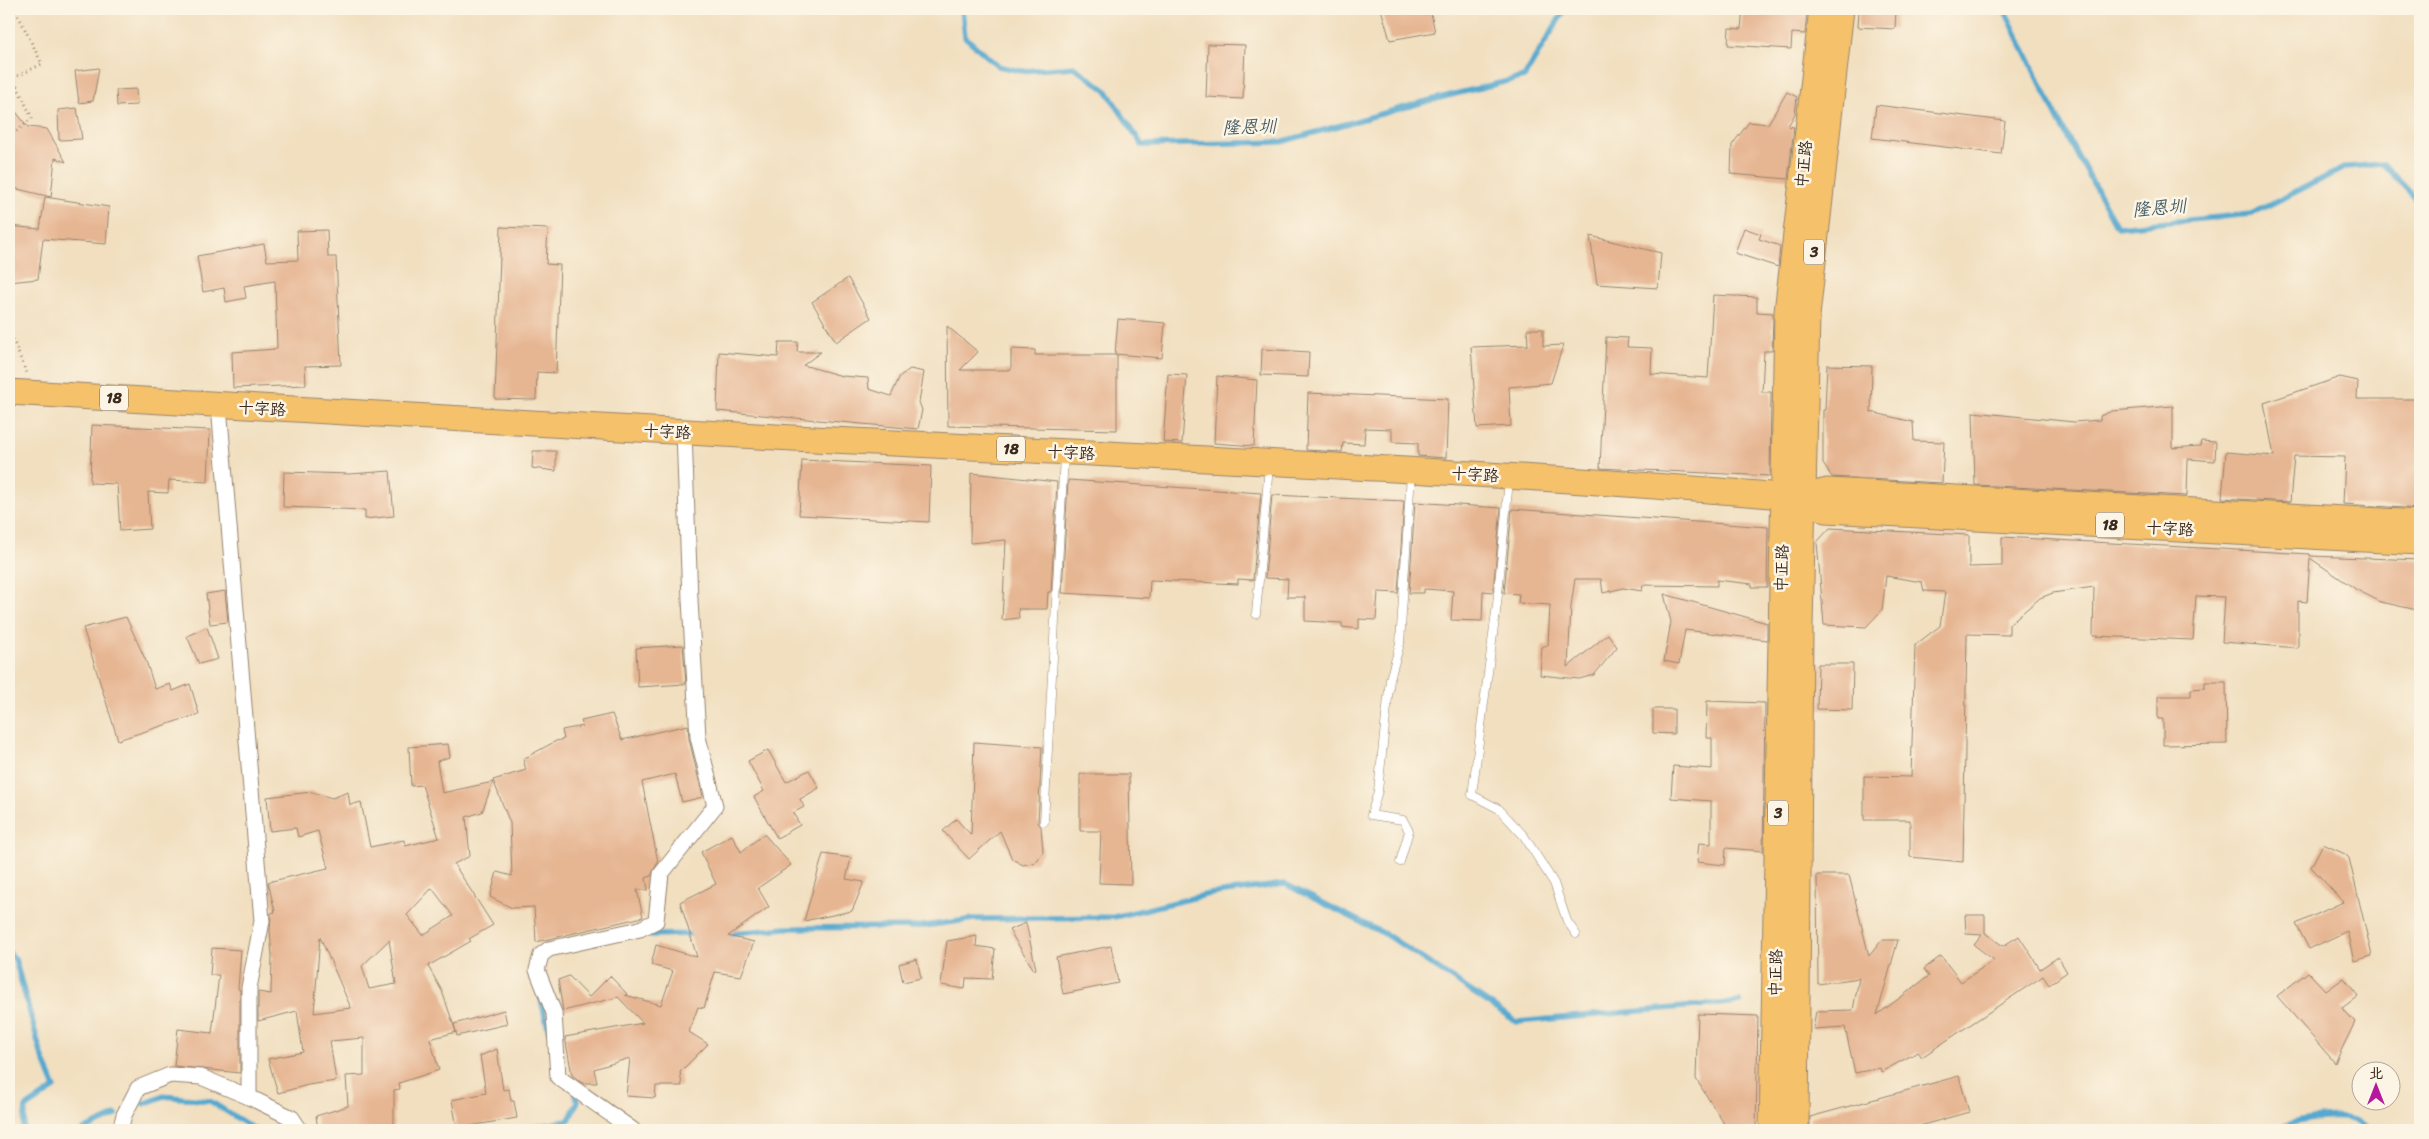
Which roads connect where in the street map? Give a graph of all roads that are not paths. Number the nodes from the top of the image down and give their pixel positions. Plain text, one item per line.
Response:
1 (1822, 9) edge
2 (1842, 9) edge
3 (19, 392) edge
4 (219, 406) junction
5 (684, 432) junction
6 (1064, 451) junction
7 (1269, 462) junction
8 (1412, 470) junction
9 (1509, 476) junction
10 (1793, 497) junction
11 (2420, 524) edge
12 (2420, 542) edge
13 (1256, 614) dead end
14 (1044, 822) dead end
15 (1400, 862) dead end
16 (1576, 934) dead end
17 (249, 1097) junction
18 (120, 1130) edge
19 (300, 1130) edge
20 (632, 1130) edge
21 (1772, 1130) edge
22 (1796, 1130) edge

1 - 10 main road, 中正路 / 3
2 - 10 main road, 中正路 / 3
3 - 4 main road, 18
4 - 5 main road, 十字路 / 18
4 - 17 street
5 - 6 main road, 十字路 / 18
5 - 20 street
6 - 7 main road, 十字路 / 18
6 - 14 lane
7 - 8 main road, 十字路 / 18
7 - 13 lane
8 - 9 main road, 十字路 / 18
8 - 15 lane
9 - 10 main road, 十字路 / 18
9 - 16 lane
10 - 11 main road, 十字路 / 18
10 - 12 main road, 十字路 / 18
10 - 21 main road, 中正路 / 3
10 - 22 main road, 中正路 / 3
17 - 18 street
17 - 19 street

